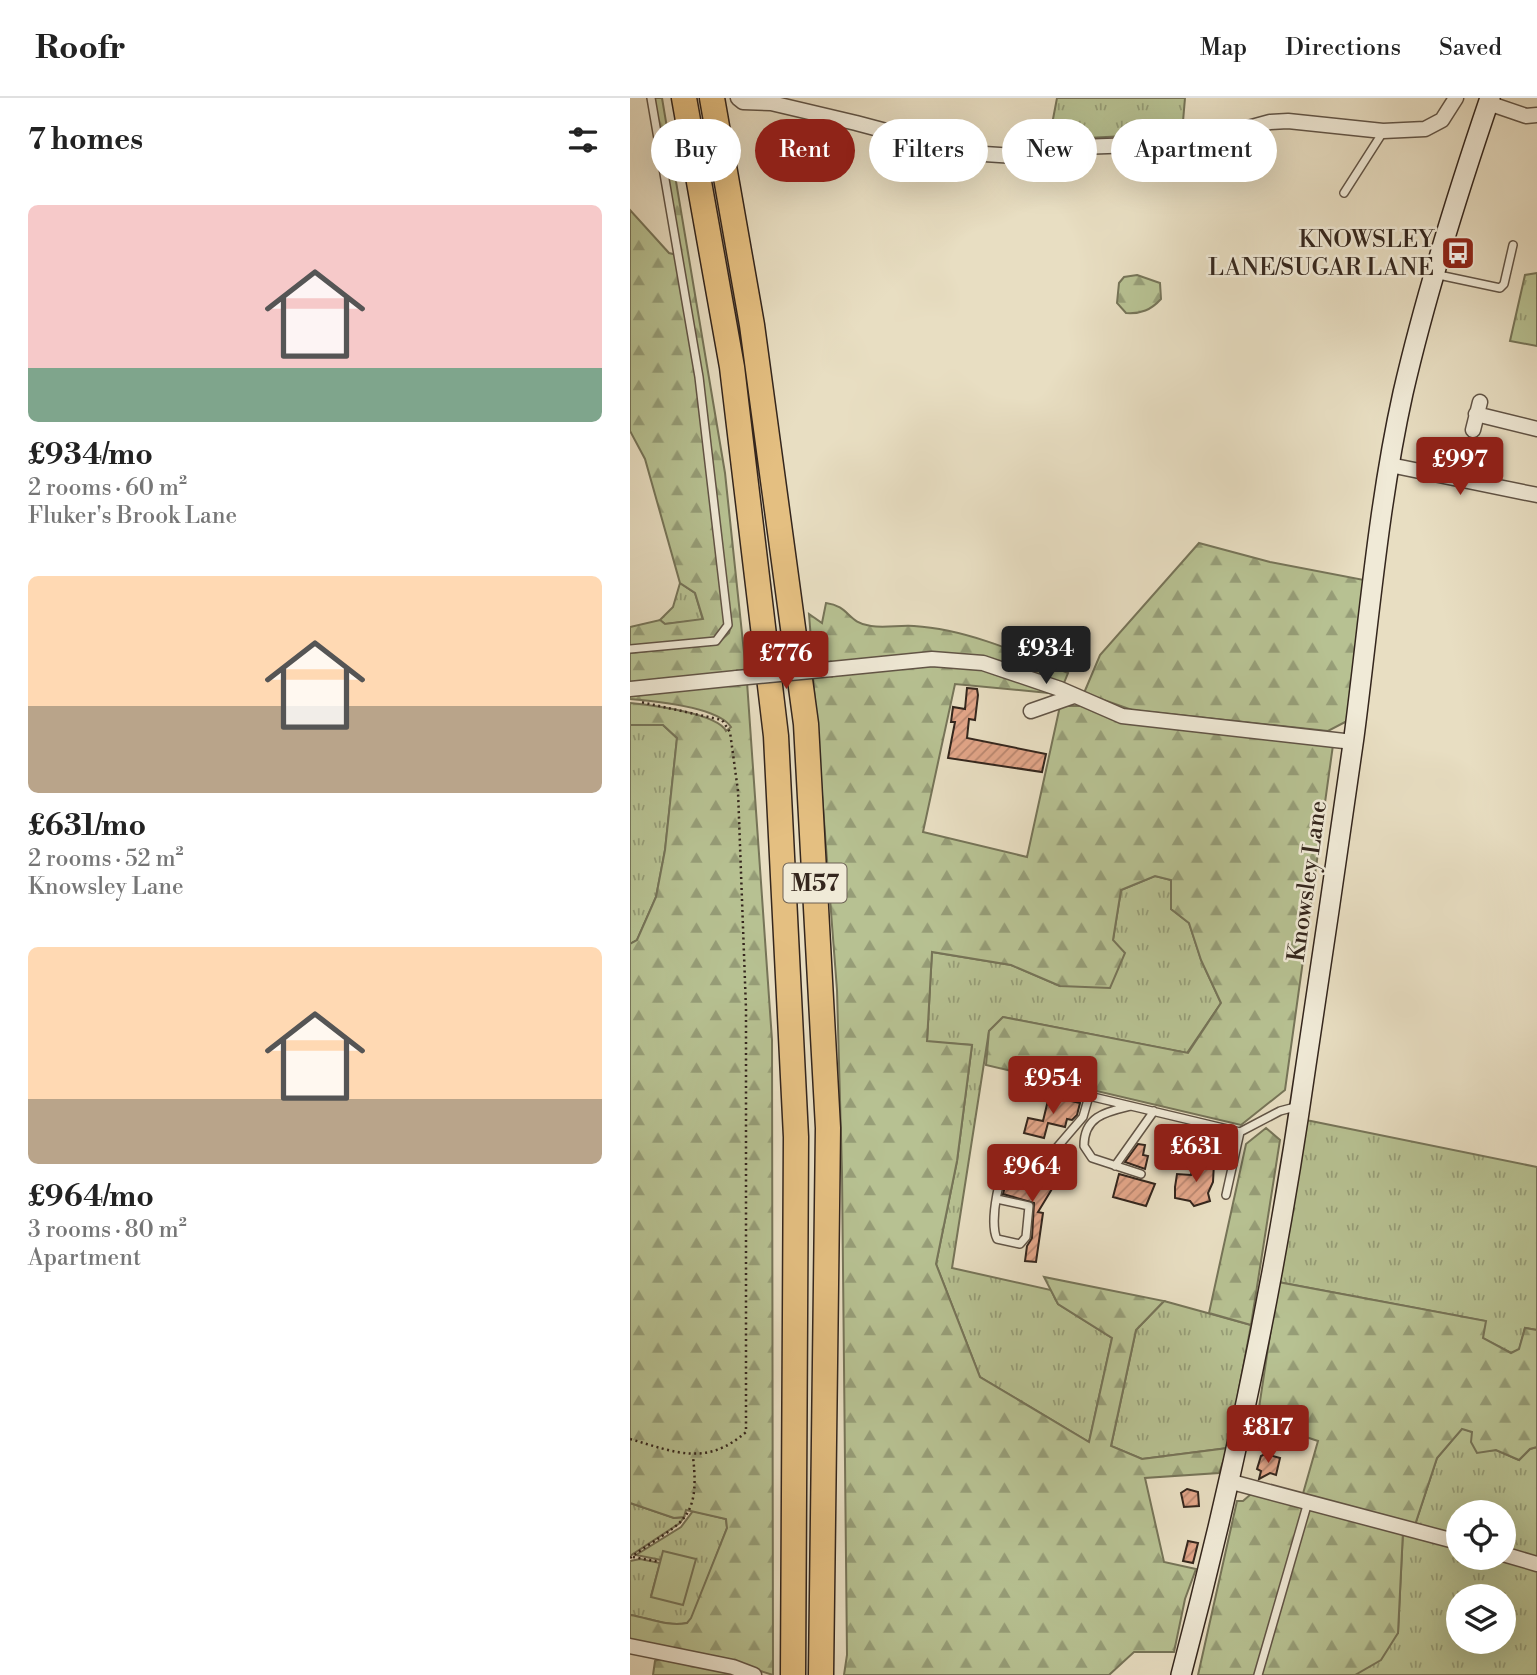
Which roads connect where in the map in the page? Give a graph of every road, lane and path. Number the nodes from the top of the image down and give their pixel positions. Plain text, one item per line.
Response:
1 (651, 98) edge
2 (684, 98) edge
3 (712, 98) edge
4 (738, 98) edge
5 (1456, 98) edge
6 (1489, 101) edge
7 (1537, 116) edge
8 (1383, 131) junction
9 (1344, 193) dead end
10 (1513, 245) dead end
11 (1434, 274) junction
12 (1537, 429) edge
13 (1474, 430) dead end
14 (1391, 465) junction
15 (1537, 495) edge
16 (630, 649) edge
17 (630, 689) edge
18 (1074, 695) junction
19 (630, 701) edge
20 (1031, 711) dead end
21 (1353, 742) junction
22 (1132, 1106) junction
23 (1300, 1106) junction
24 (1154, 1111) junction
25 (1240, 1132) junction
26 (1115, 1166) junction
27 (1141, 1174) dead end
28 (1226, 1195) dead end
29 (997, 1199) junction
30 (630, 1439) edge
31 (693, 1457) junction
32 (1228, 1481) junction
33 (1308, 1502) junction
34 (1446, 1539) edge
35 (1516, 1557) edge
36 (660, 1562) dead end
37 (1537, 1563) edge
38 (630, 1646) edge
39 (754, 1675) edge
40 (793, 1675) edge
41 (821, 1675) edge
42 (1181, 1675) edge
43 (1258, 1675) edge

1 - 16 lane
2 - 40 highway, M57
3 - 41 highway, M57
4 - 8 street
5 - 8 street
6 - 7 street
6 - 11 main road, Knowsley Lane
8 - 9 lane
10 - 11 lane
11 - 14 main road, Knowsley Lane
12 - 13 street
14 - 15 street
14 - 21 main road, Knowsley Lane
17 - 18 street, bridge
18 - 20 street
18 - 21 street
19 - 31 path
21 - 23 main road, Knowsley Lane
22 - 24 lane
22 - 26 lane
22 - 29 lane
23 - 25 lane
23 - 32 main road, Knowsley Lane
24 - 25 lane
24 - 26 lane
25 - 28 lane
26 - 27 lane
29 - 29 lane
30 - 31 path
31 - 36 path
32 - 33 street
32 - 42 main road, Knowsley Lane
33 - 34 street
33 - 43 lane
35 - 37 street
38 - 39 street

